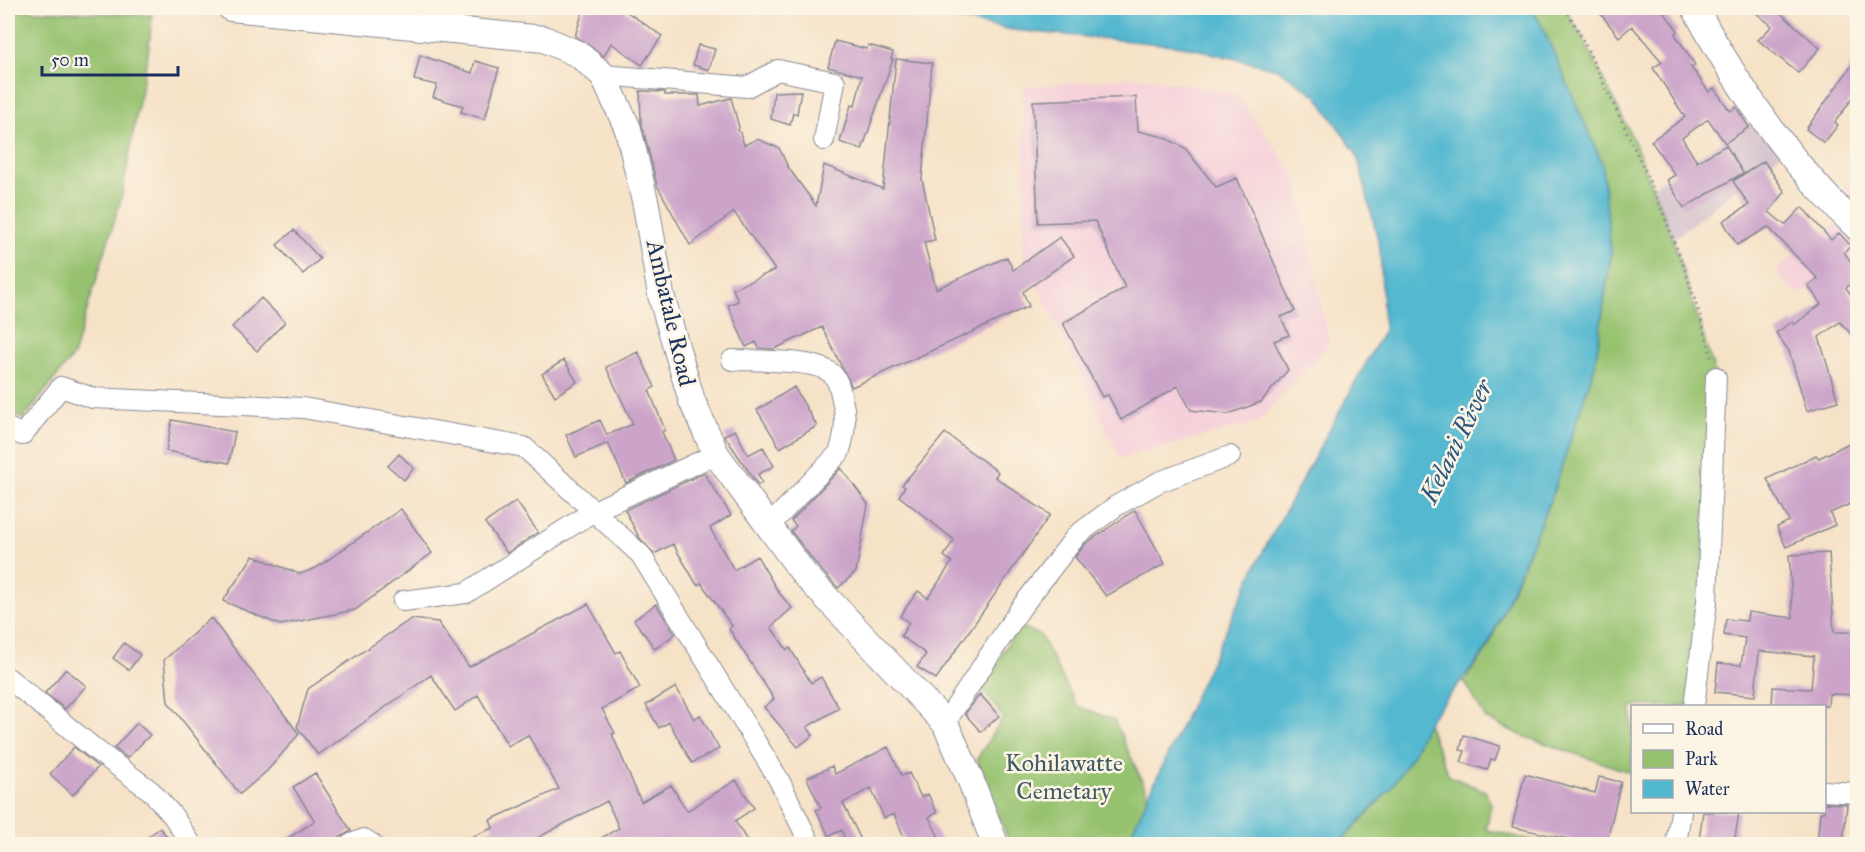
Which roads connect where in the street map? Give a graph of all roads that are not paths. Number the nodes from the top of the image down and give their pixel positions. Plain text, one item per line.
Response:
1 (231, 8) edge
2 (1695, 8) edge
3 (603, 75) junction
4 (824, 140) dead end
5 (1857, 228) edge
6 (732, 360) dead end
7 (1716, 377) road end
8 (8, 428) edge
9 (716, 454) junction
10 (1230, 456) dead end
11 (594, 511) junction
12 (769, 526) junction
13 (403, 601) dead end
14 (8, 678) edge
15 (1694, 705) edge
16 (945, 723) junction
17 (1826, 791) edge
18 (1857, 793) edge
19 (1681, 813) edge
20 (191, 844) edge
21 (351, 844) edge
22 (372, 844) edge
23 (810, 844) edge
24 (994, 844) edge
25 (1676, 844) edge

1 - 3 main road, Ambatale Road
2 - 5 main road
3 - 4 street
3 - 9 main road, Ambatale Road
6 - 12 street
7 - 15 street
8 - 11 street
9 - 11 street
9 - 12 main road, Ambatale Road
10 - 16 street
11 - 13 street
11 - 23 street
12 - 16 main road, Ambatale Road
14 - 20 street
16 - 24 main road, Ambatale Road
17 - 18 street
19 - 25 street
21 - 22 street

